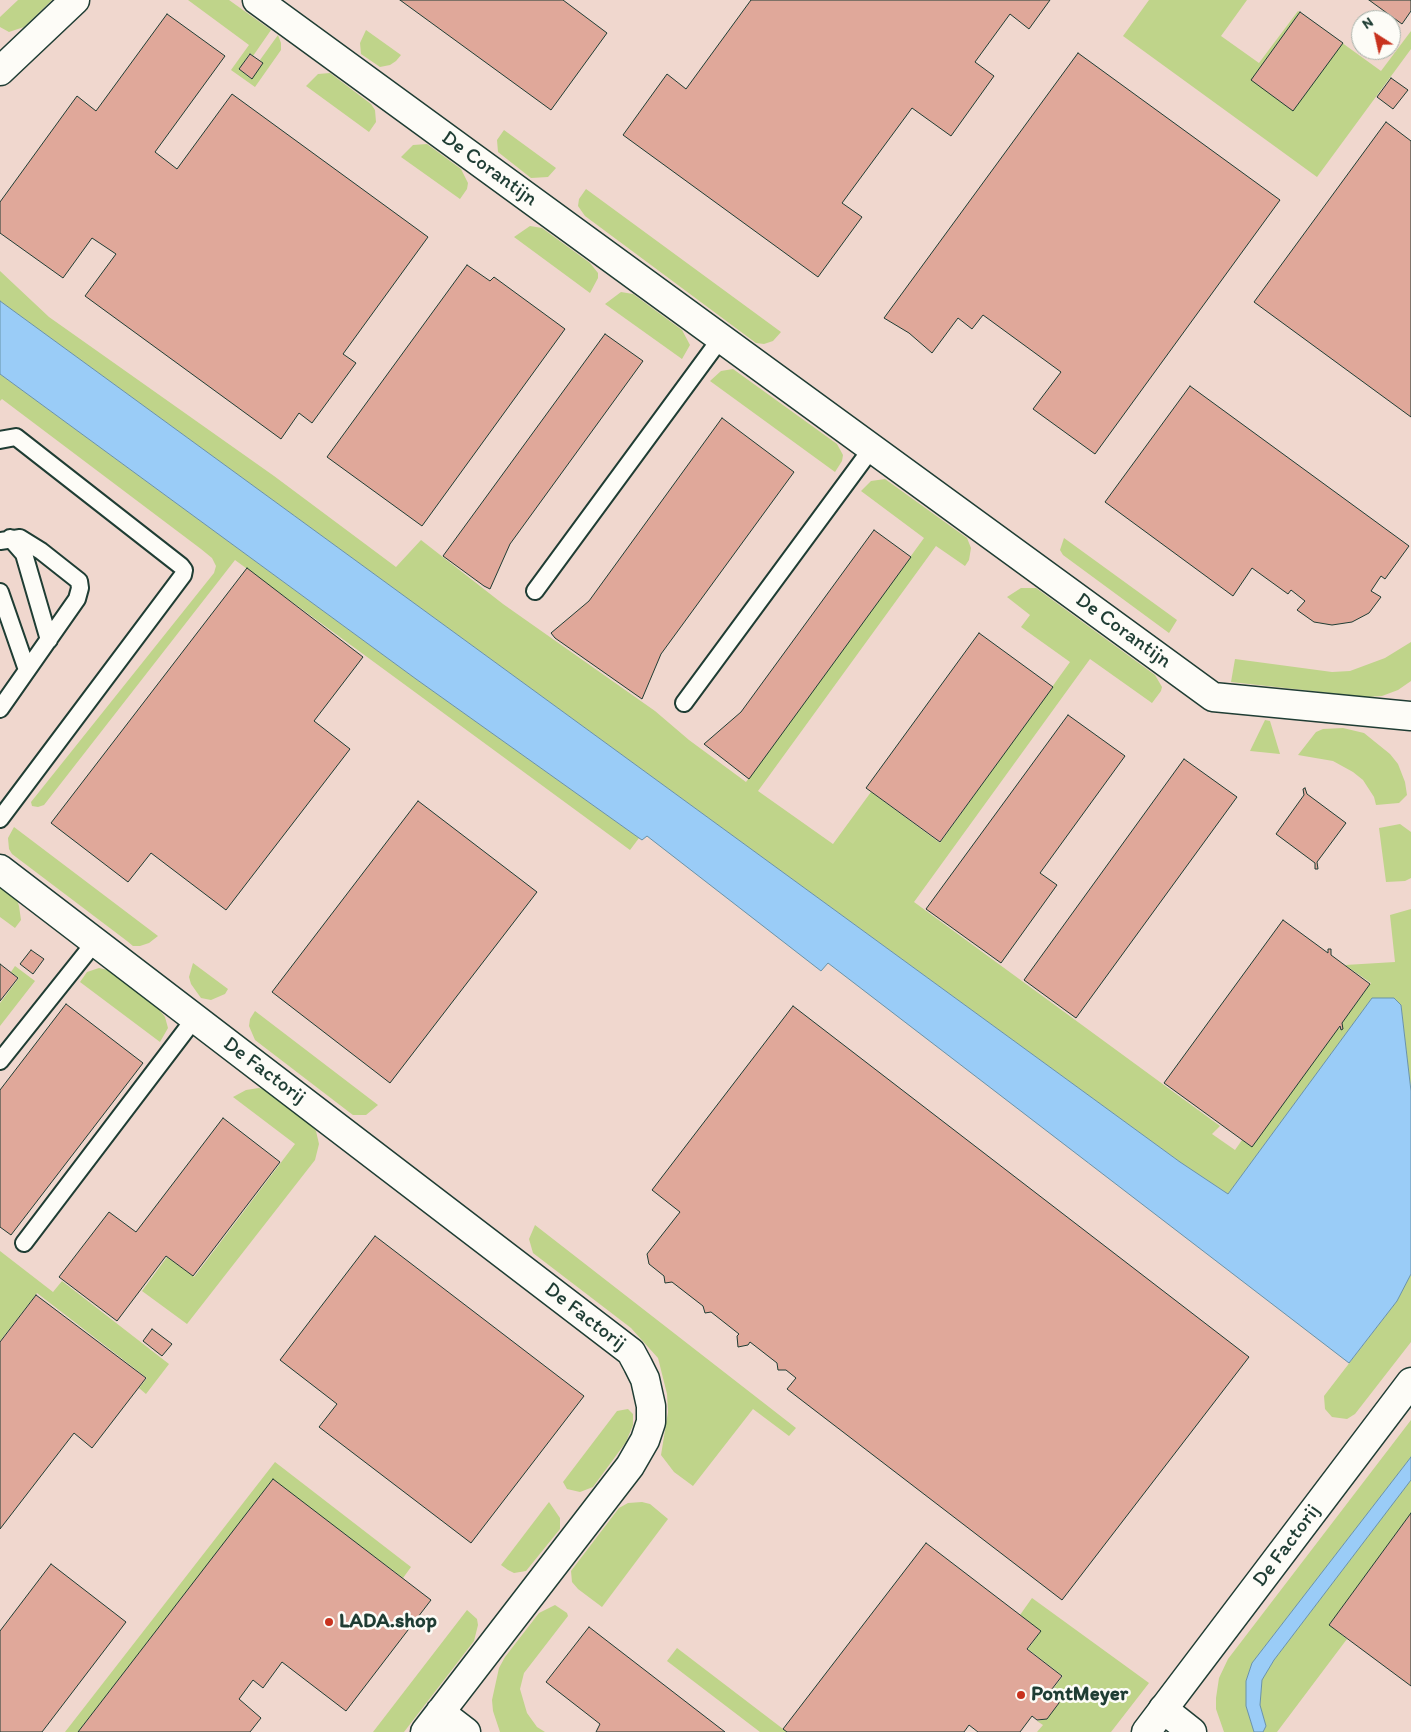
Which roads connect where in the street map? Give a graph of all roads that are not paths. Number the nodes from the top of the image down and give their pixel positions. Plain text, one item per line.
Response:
1 (75, 0) edge
2 (257, 0) edge
3 (0, 71) edge
4 (721, 338) junction
5 (0, 440) edge
6 (872, 448) junction
7 (5, 540) edge
8 (535, 591) dead end
9 (0, 592) edge
10 (49, 640) junction
11 (27, 670) junction
12 (1, 702) edge
13 (684, 703) dead end
14 (1411, 716) edge
15 (0, 819) edge
16 (0, 869) edge
17 (95, 942) junction
18 (195, 1018) junction
19 (0, 1062) edge
20 (24, 1243) dead end
21 (1411, 1382) edge
22 (1163, 1709) junction
23 (433, 1722) edge
24 (466, 1732) edge
25 (1146, 1732) edge
26 (1192, 1732) edge

1 - 3 street
2 - 4 street, De Corantijn
4 - 6 street, De Corantijn
4 - 8 lane
5 - 15 lane
6 - 13 lane
6 - 14 street, De Corantijn
7 - 10 lane
7 - 10 lane
9 - 11 lane
10 - 11 lane
11 - 12 lane
16 - 17 street, De Factorij
17 - 18 street, De Factorij
17 - 19 lane
18 - 20 lane
18 - 23 street, De Factorij
21 - 22 street, De Factorij
22 - 25 street, De Factorij
22 - 26 street
23 - 24 street, De Factorij

